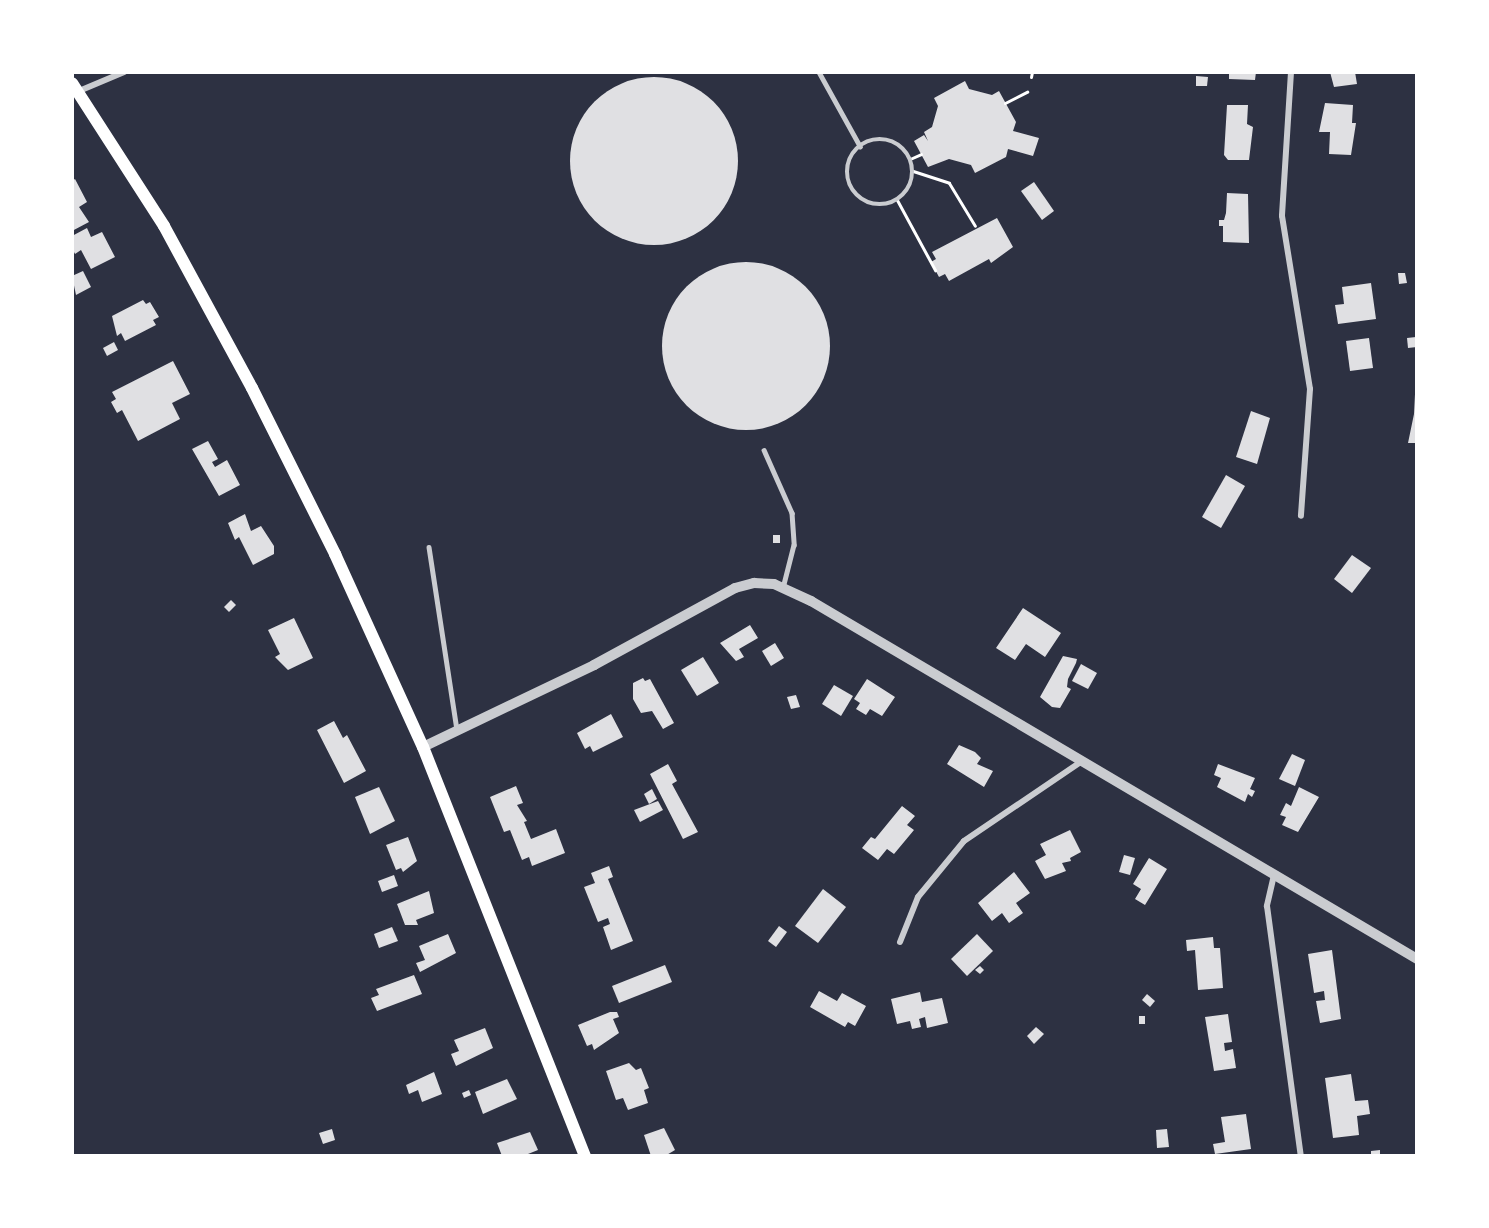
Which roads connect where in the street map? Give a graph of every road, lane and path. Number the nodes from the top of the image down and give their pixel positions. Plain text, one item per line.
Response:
1 (124, 72) edge
2 (819, 72) edge
3 (1032, 72) edge
4 (1291, 72) edge
5 (1031, 77) dead end
6 (75, 87) edge
7 (1027, 92) dead end
8 (1005, 103) dead end
9 (860, 146) junction
10 (921, 154) dead end
11 (910, 159) junction
12 (913, 171) junction
13 (897, 200) junction
14 (975, 226) dead end
15 (935, 270) dead end
16 (764, 450) dead end
17 (1301, 516) dead end
18 (429, 547) dead end
19 (783, 588) junction
20 (458, 732) junction
21 (423, 747) junction
22 (1082, 760) junction
23 (1274, 874) junction
24 (900, 942) dead end
25 (1417, 959) edge
26 (585, 1156) edge
27 (1301, 1156) edge

1 - 6 street
2 - 9 lane
3 - 5 path
4 - 17 street
6 - 21 main road
7 - 8 path
9 - 11 lane
9 - 13 lane
10 - 11 path
11 - 12 lane
12 - 13 lane
12 - 14 path
13 - 15 path
16 - 19 lane
18 - 20 lane
19 - 20 street
19 - 22 street
20 - 21 street
21 - 26 main road
22 - 23 street
22 - 24 street
23 - 25 street
23 - 27 street

